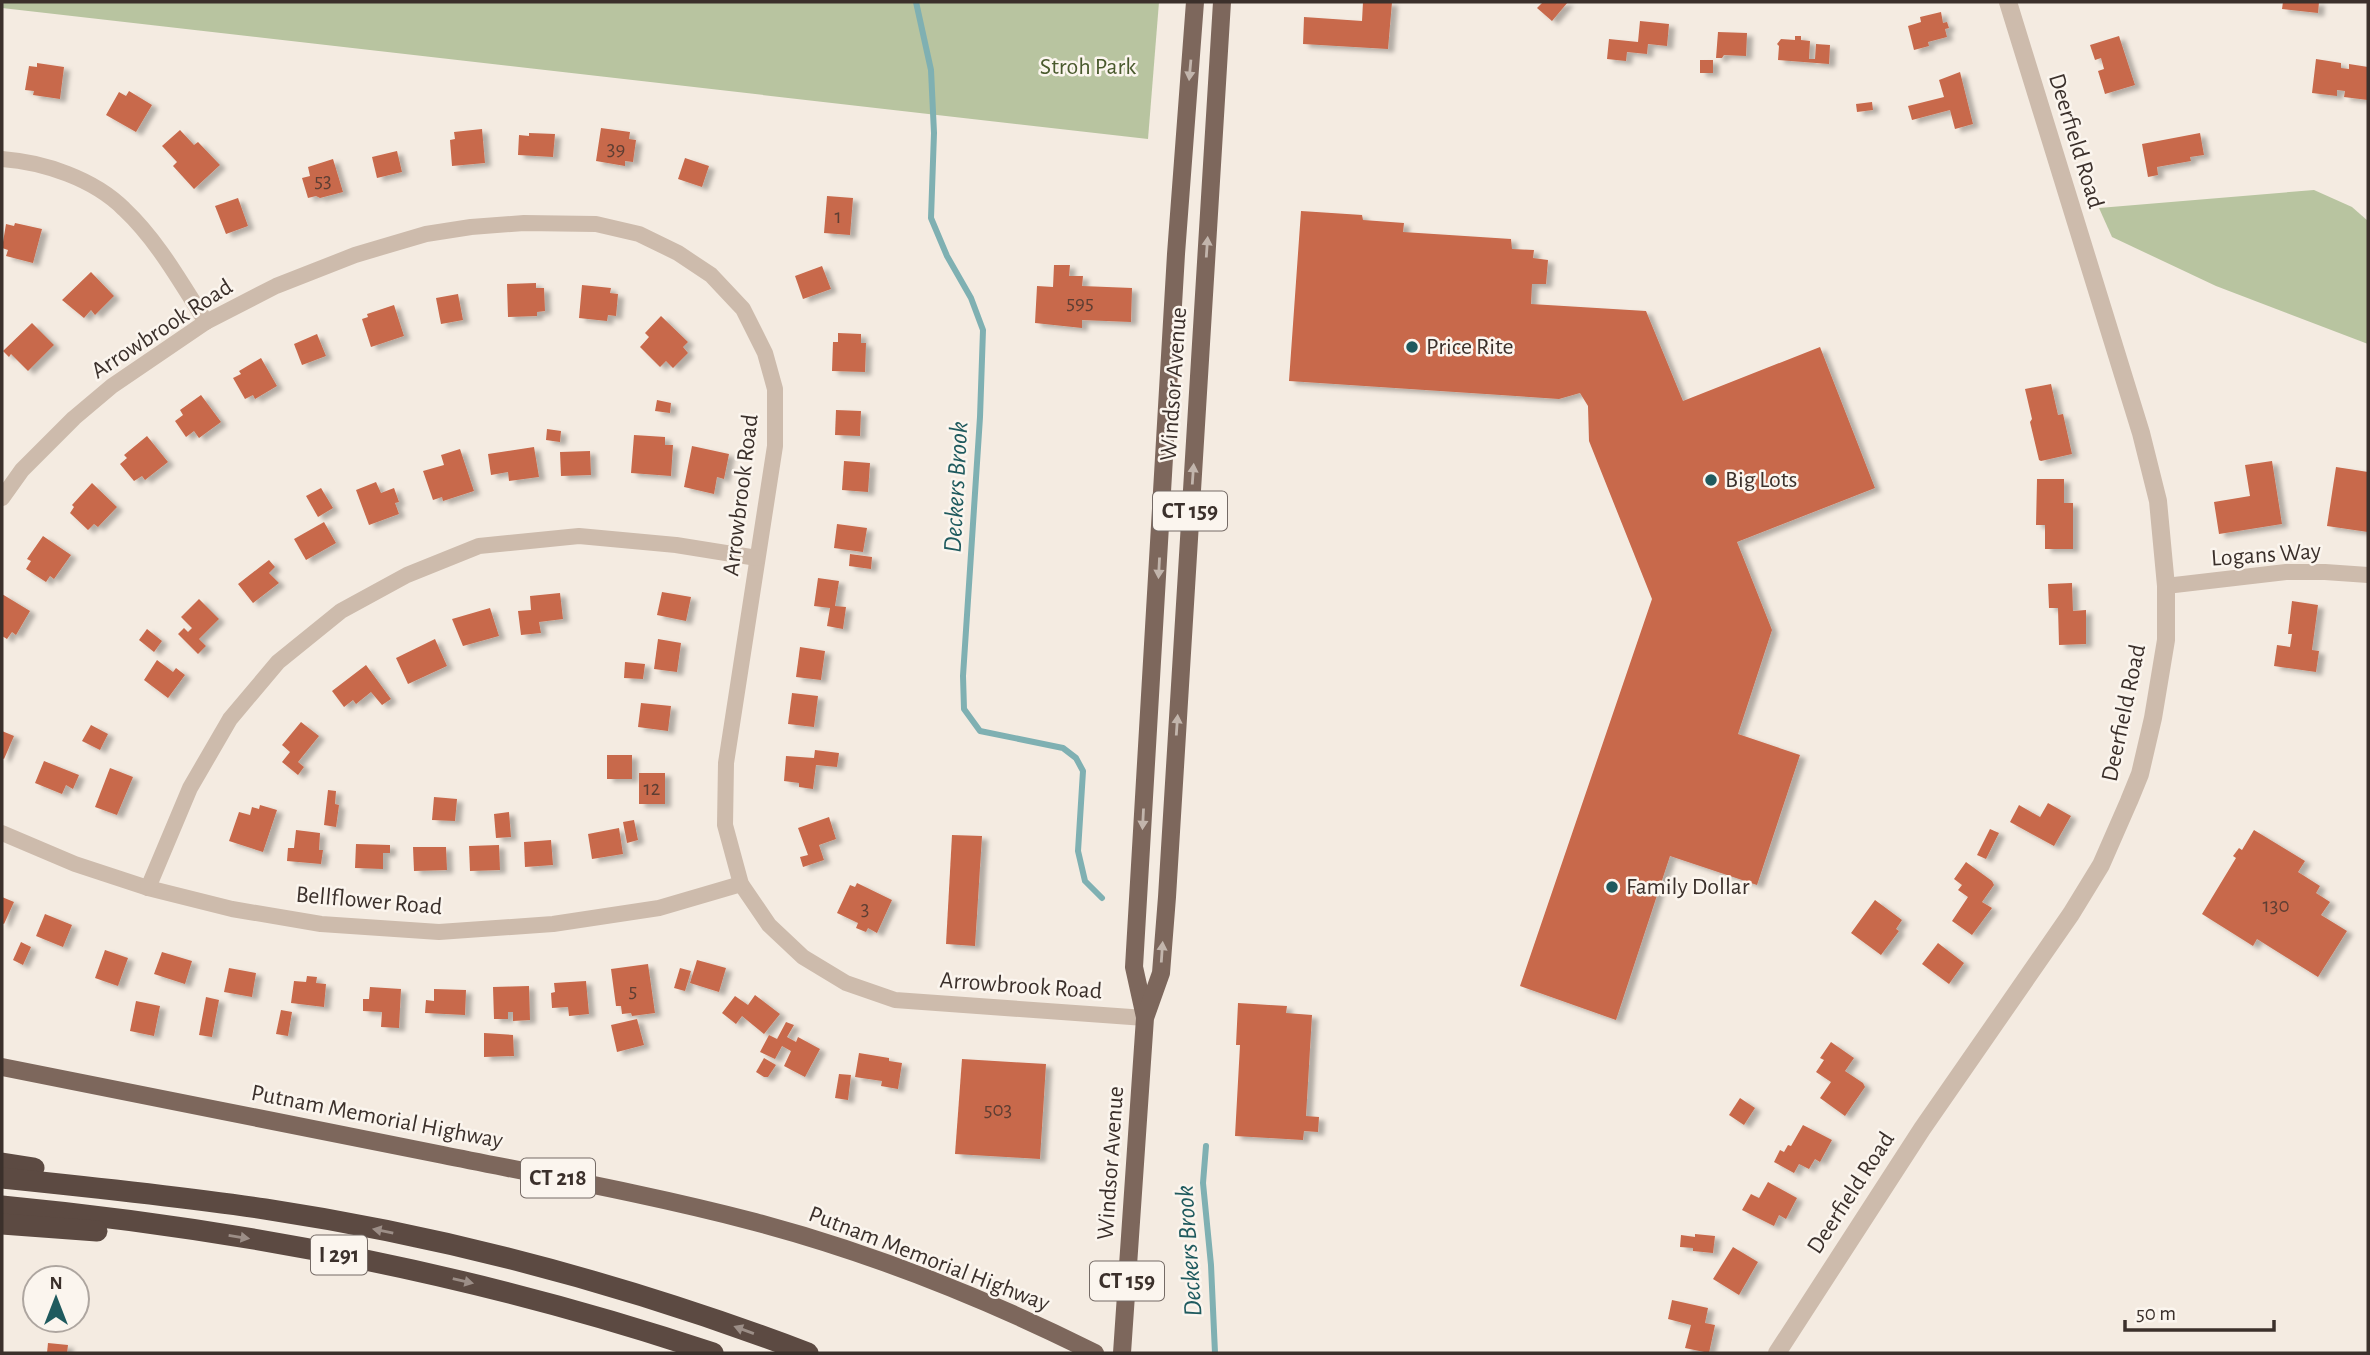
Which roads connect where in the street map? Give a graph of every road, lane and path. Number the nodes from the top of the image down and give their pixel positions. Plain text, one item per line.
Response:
1 (1195, 2) edge
2 (1222, 2) edge
3 (2008, 2) edge
4 (2, 159) edge
5 (206, 322) junction
6 (1169, 377) junction
7 (1198, 386) junction
8 (2, 498) edge
9 (757, 558) junction
10 (2368, 575) edge
11 (2166, 586) junction
12 (2, 833) edge
13 (1142, 848) junction
14 (1170, 849) junction
15 (741, 884) junction
16 (148, 888) junction
17 (1145, 1018) junction
18 (2, 1067) edge
19 (2, 1163) edge
20 (2, 1178) edge
21 (212, 1202) junction
22 (2, 1206) edge
23 (2, 1224) edge
24 (206, 1232) junction
25 (713, 1353) edge
26 (808, 1353) edge
27 (1095, 1353) edge
28 (1122, 1353) edge
29 (1777, 1353) edge

1 -> 6 main road, Windsor Avenue / CT 159
7 -> 2 main road, Windsor Avenue / CT 159
3 - 11 street, Deerfield Road
4 - 5 street
5 - 8 street, Arrowbrook Road
5 - 9 street, Arrowbrook Road
6 - 7 main road
6 -> 13 main road, Windsor Avenue / CT 159
14 -> 7 main road, Windsor Avenue / CT 159
9 - 15 street, Arrowbrook Road
9 - 16 street
10 - 11 street, Logans Way
11 - 29 street, Deerfield Road
12 - 16 street, Bellflower Road
13 - 14 main road
13 - 17 main road, Windsor Avenue / CT 159
17 -> 14 main road, Windsor Avenue / CT 159
15 - 16 street, Bellflower Road
15 - 17 street, Arrowbrook Road
17 - 28 main road, Windsor Avenue / CT 159
18 - 27 main road, Putnam Memorial Highway / CT 218
19 - 21 highway
20 - 21 highway, I 291
26 -> 21 highway, I 291
22 - 24 highway, I 291
23 - 24 highway
24 -> 25 highway, I 291

